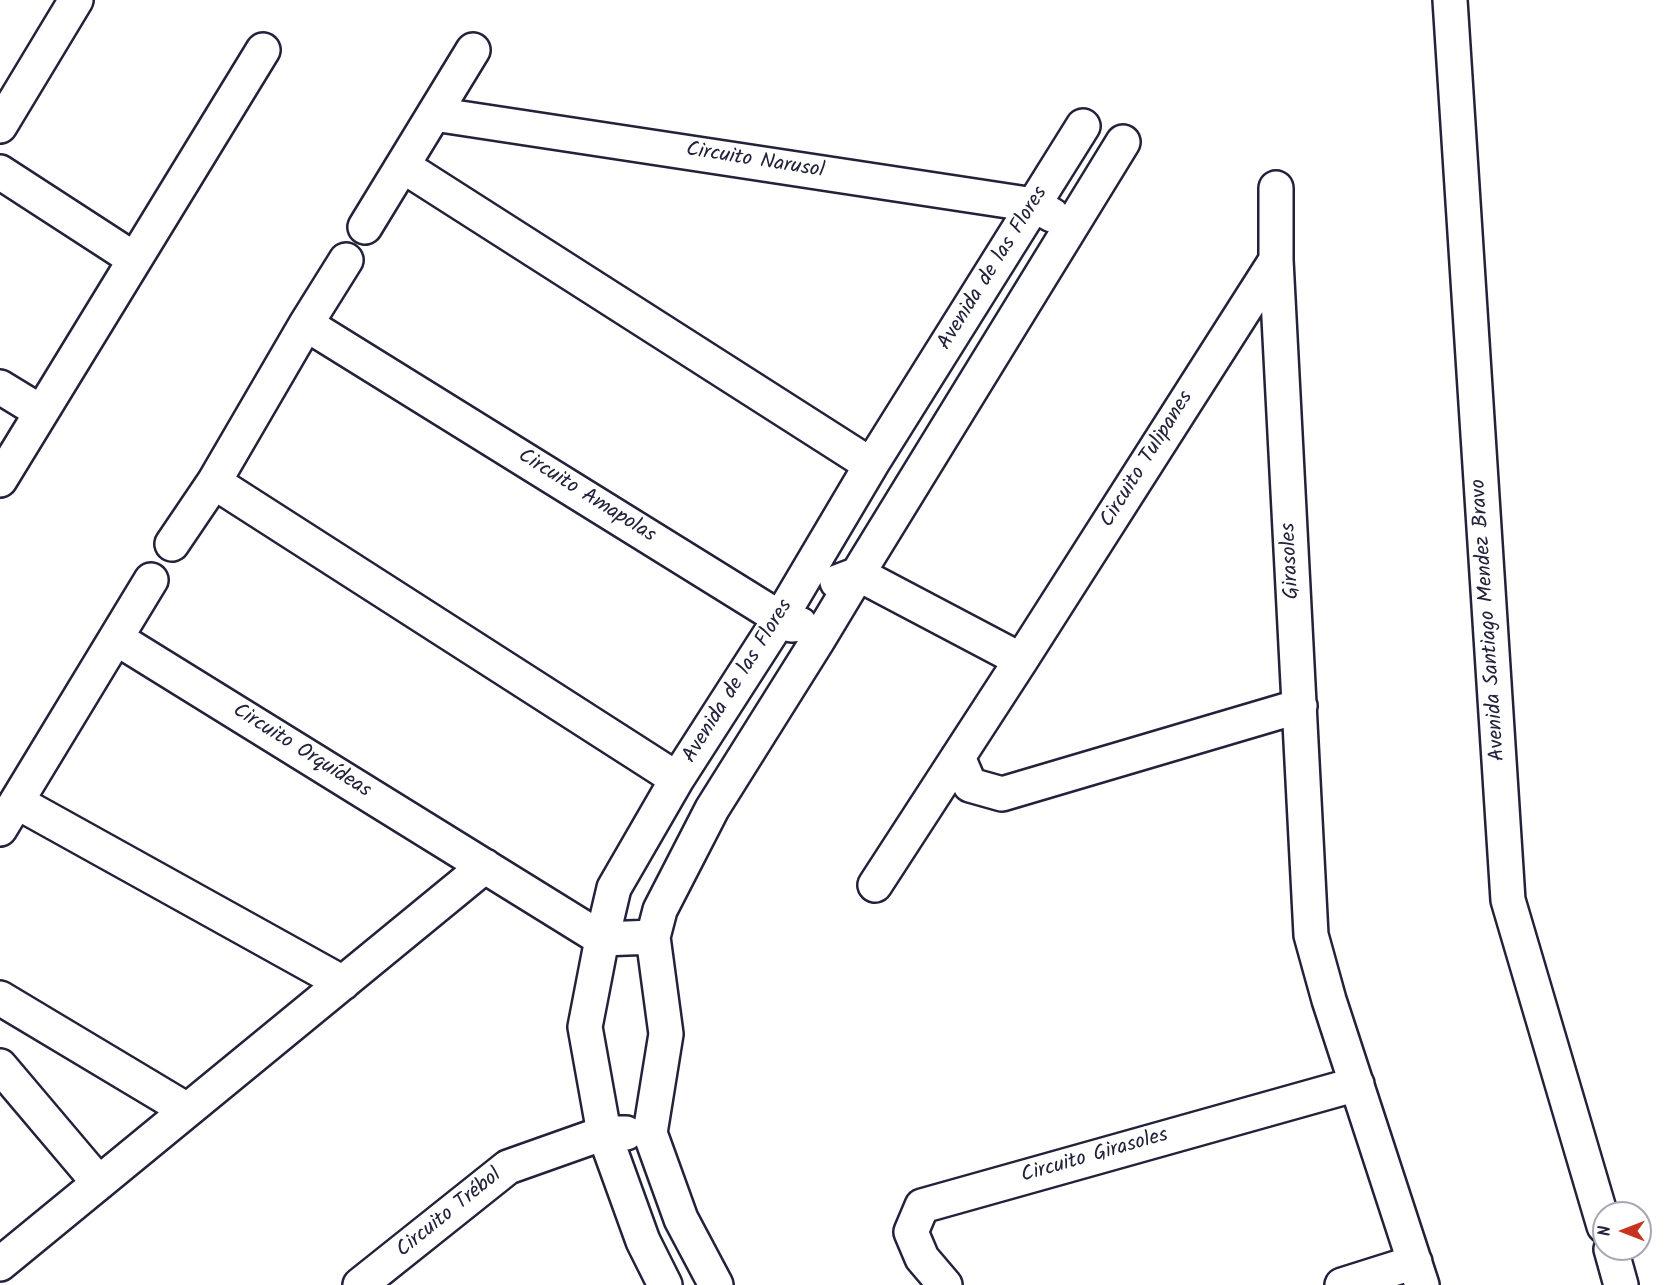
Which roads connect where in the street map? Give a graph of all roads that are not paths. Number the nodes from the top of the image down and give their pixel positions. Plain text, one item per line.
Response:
1 (76, 0) edge
2 (1450, 0) edge
3 (263, 50) dead end
4 (473, 50) dead end
5 (434, 114) junction
6 (0, 126) edge
7 (1083, 126) dead end
8 (1123, 142) dead end
9 (403, 166) junction
10 (0, 172) edge
11 (1276, 188) dead end
12 (1034, 205) junction
13 (1071, 226) junction
14 (365, 227) dead end
15 (135, 259) junction
16 (346, 260) dead end
17 (1276, 260) junction
18 (306, 324) junction
19 (0, 387) edge
20 (40, 412) junction
21 (871, 465) junction
22 (0, 480) edge
23 (214, 482) junction
24 (172, 544) dead end
25 (858, 574) junction
26 (151, 580) dead end
27 (781, 617) junction
28 (116, 638) junction
29 (1021, 660) junction
30 (1300, 706) junction
31 (958, 757) junction
32 (677, 779) junction
33 (17, 802) junction
34 (0, 829) edge
35 (485, 866) junction
36 (875, 885) dead end
37 (653, 938) junction
38 (602, 939) junction
39 (343, 983) junction
40 (0, 998) edge
41 (0, 1065) edge
42 (1357, 1084) junction
43 (187, 1110) junction
44 (604, 1133) junction
45 (650, 1133) junction
46 (99, 1183) junction
47 (1597, 1201) edge
48 (1615, 1261) edge
49 (0, 1264) edge
50 (1419, 1273) edge
51 (660, 1283) edge
52 (360, 1285) edge
53 (716, 1285) edge
54 (945, 1285) edge
55 (1342, 1285) edge
56 (1622, 1285) edge

1 - 6 street
2 - 47 street, Avenida Santiago Mendez Bravo
3 - 15 street
4 - 5 street
5 - 9 street
5 - 12 street, Circuito Narusol
7 - 12 street, Avenida de las Flores
8 - 13 street, Avenida de las Flores
9 - 14 street
9 - 21 street
10 - 15 street
11 - 17 street, Girasoles
12 - 13 street, Circuito Narusol
12 - 21 street, Avenida de las Flores
13 - 25 street, Avenida de las Flores
15 - 20 street
16 - 18 street
17 - 29 street, Circuito Tulipanes
17 - 30 street, Girasoles
18 - 23 street
18 - 27 street, Circuito Amapolas
19 - 20 street
20 - 22 street
21 - 27 street, Avenida de las Flores
23 - 24 street
23 - 32 street
25 - 27 street, Circuito Amapolas
25 - 29 street
25 - 37 street, Avenida de las Flores
26 - 28 street
27 - 32 street, Avenida de las Flores
28 - 33 street
28 - 35 street, Circuito Orquídeas
29 - 31 street, Circuito Tulipanes
30 - 31 street
30 - 42 street, Girasoles
31 - 36 street, Circuito Tulipanes
32 - 38 street, Avenida de las Flores
33 - 34 street
33 - 39 street
35 - 38 street, Circuito Orquídeas
35 - 39 street
37 - 38 street
37 - 45 street, Avenida de las Flores
38 - 44 street, Avenida de las Flores
39 - 43 street
40 - 43 street
41 - 46 street
42 - 50 street
42 - 54 street, Circuito Girasoles
43 - 46 street
44 - 45 street, Circuito Trébol
44 - 51 street, Avenida de las Flores
44 - 52 street, Circuito Trébol
45 - 53 street, Avenida de las Flores
46 - 49 street
48 - 56 street
50 - 55 street

